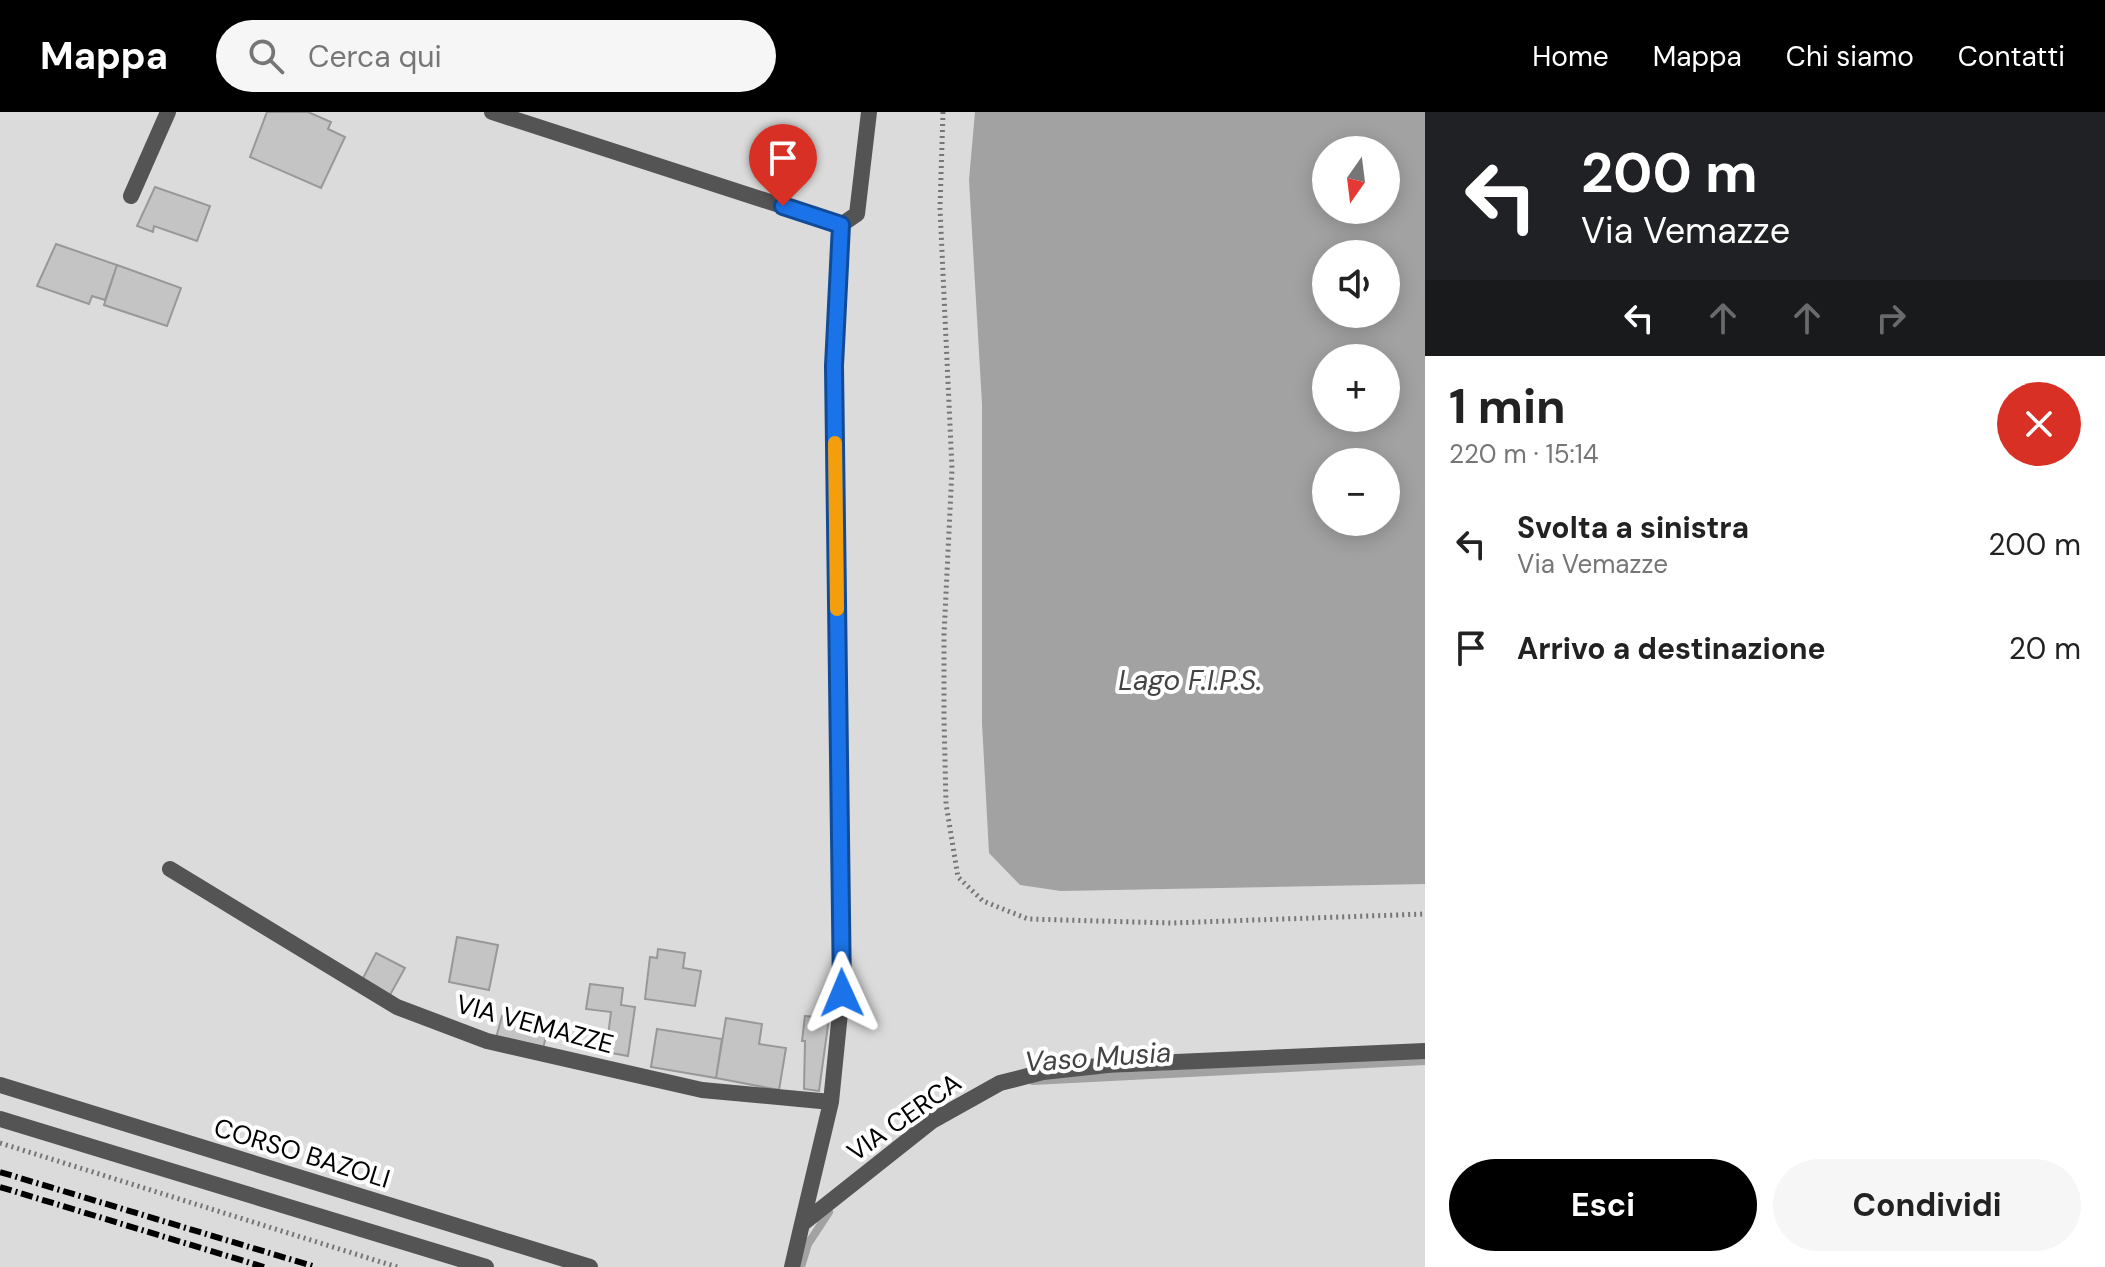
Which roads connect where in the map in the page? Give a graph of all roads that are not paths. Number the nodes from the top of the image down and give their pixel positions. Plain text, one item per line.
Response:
1 (168, 112) edge
2 (492, 112) edge
3 (869, 112) edge
4 (131, 196) dead end
5 (841, 225) junction
6 (170, 869) dead end
7 (1425, 1051) edge
8 (0, 1085) edge
9 (831, 1102) junction
10 (0, 1119) edge
11 (802, 1224) junction
12 (486, 1267) edge
13 (590, 1267) edge
14 (792, 1267) edge

1 - 4 street
2 - 5 street
3 - 5 street
5 - 9 street
6 - 9 street, VIA VEMAZZE
7 - 11 street, VIA CERCA
8 - 13 street, CORSO BAZOLI
9 - 11 street
10 - 12 street
11 - 14 street

